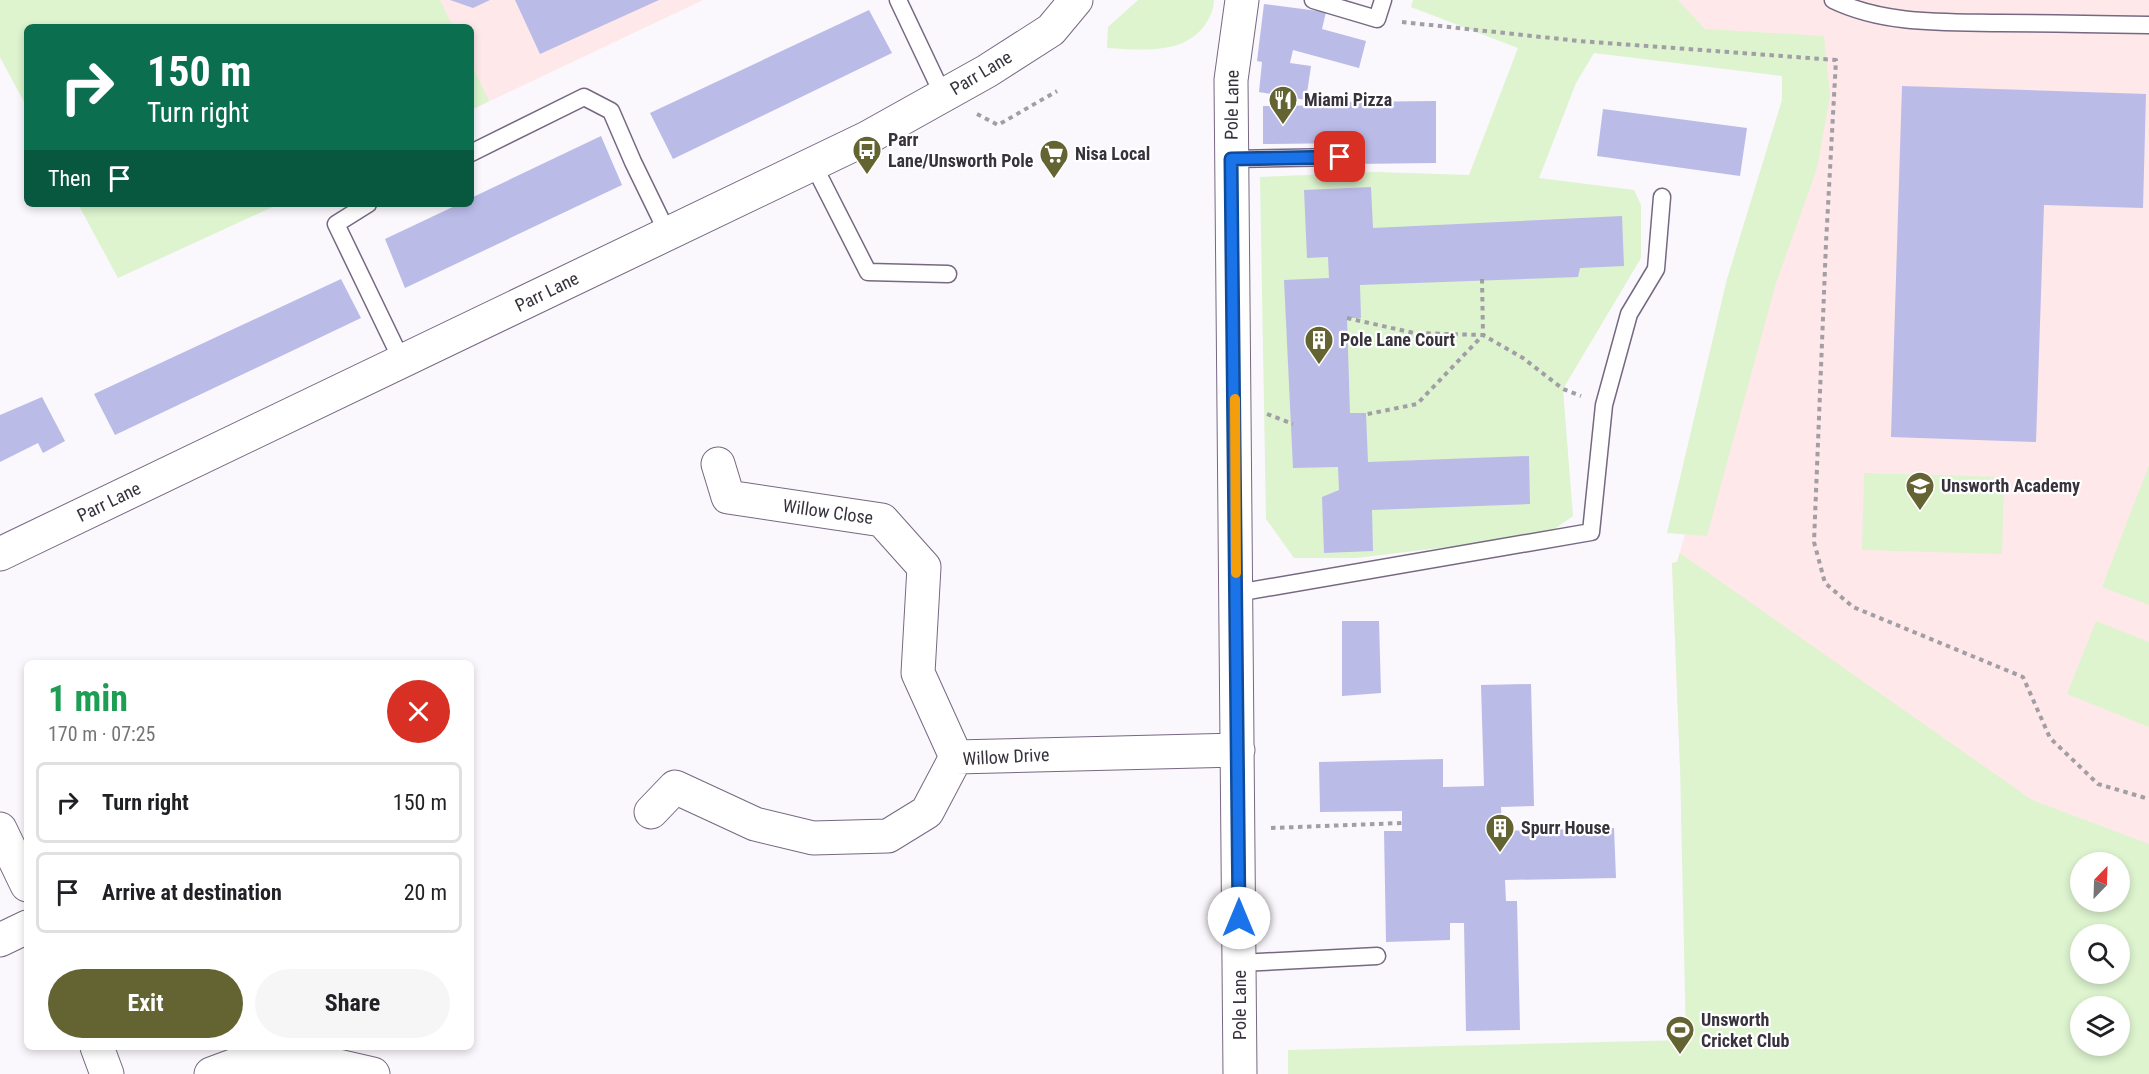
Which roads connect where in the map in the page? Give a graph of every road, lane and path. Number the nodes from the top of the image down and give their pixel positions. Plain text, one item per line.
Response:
1 (898, 0) edge
2 (1076, 0) edge
3 (1242, 0) edge
4 (1313, 0) edge
5 (1383, 0) edge
6 (1833, 0) edge
7 (1377, 20) junction
8 (2149, 25) edge
9 (1058, 91) dead end
10 (944, 95) junction
11 (474, 152) edge
12 (1340, 157) dead end
13 (1231, 159) junction
14 (813, 164) junction
15 (1662, 197) dead end
16 (363, 207) edge
17 (668, 234) junction
18 (948, 274) dead end
19 (1482, 279) dead end
20 (1347, 318) dead end
21 (1483, 335) junction
22 (402, 361) junction
23 (1563, 389) dead end
24 (1264, 413) dead end
25 (1363, 415) dead end
26 (1293, 424) dead end
27 (718, 464) dead end
28 (0, 554) edge
29 (1237, 593) junction
30 (1238, 750) junction
31 (956, 757) junction
32 (2149, 799) edge
33 (651, 812) dead end
34 (1402, 823) dead end
35 (0, 829) edge
36 (1239, 829) junction
37 (24, 879) edge
38 (24, 928) edge
39 (0, 940) edge
40 (1377, 956) dead end
41 (1240, 963) junction
42 (98, 1050) edge
43 (309, 1053) edge
44 (107, 1074) edge
45 (211, 1074) edge
46 (374, 1074) edge
47 (1240, 1074) edge

1 - 10 lane
2 - 10 street, Parr Lane
3 - 13 street, Pole Lane
4 - 7 lane
5 - 7 lane
6 - 8 lane
7 - 32 path
9 - 10 path
10 - 14 street, Parr Lane
11 - 17 lane
12 - 13 lane
13 - 29 street, Pole Lane
14 - 17 street, Parr Lane
14 - 18 lane
15 - 29 lane
16 - 22 lane
17 - 22 street, Parr Lane
19 - 21 path
20 - 21 path
21 - 23 path
21 - 25 path
22 - 28 street, Parr Lane
24 - 26 path
27 - 31 street, Willow Close
29 - 30 street, Pole Lane
30 - 31 street, Willow Drive
30 - 36 street, Pole Lane
31 - 33 street, Willow Drive
34 - 36 path
35 - 37 street
36 - 41 street, Pole Lane
38 - 39 street
40 - 41 lane
41 - 47 street, Pole Lane
42 - 44 street
43 - 45 street
43 - 46 street

